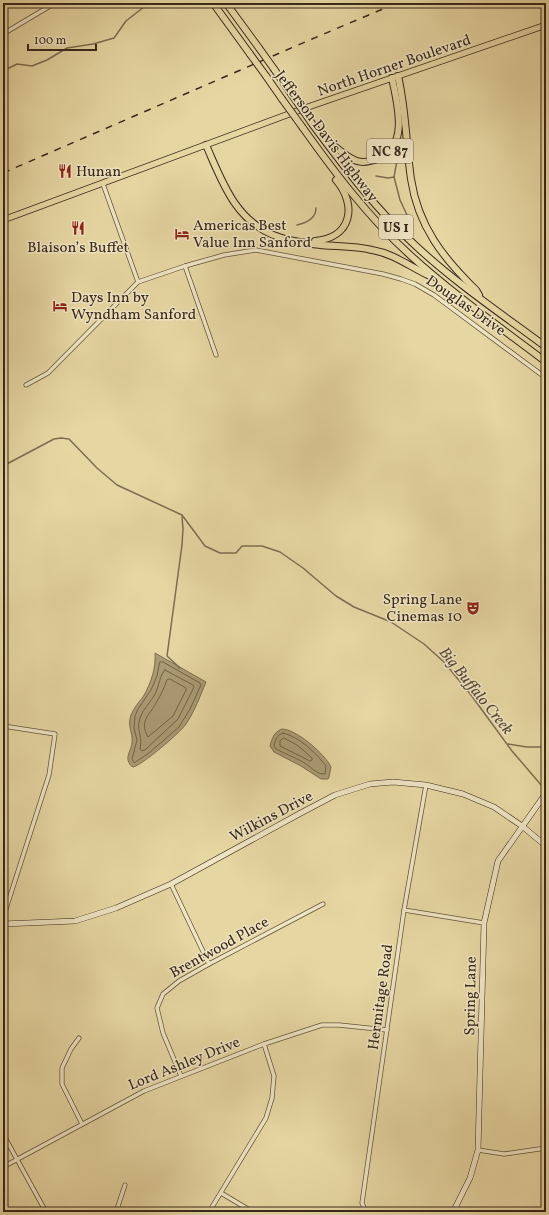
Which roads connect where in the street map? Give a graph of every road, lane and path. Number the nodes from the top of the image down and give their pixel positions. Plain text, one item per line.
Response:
1 (55, 3) edge
2 (213, 3) edge
3 (226, 3) edge
4 (546, 25) edge
5 (3, 34) edge
6 (395, 77) junction
7 (324, 140) junction
8 (206, 145) junction
9 (319, 151) junction
10 (103, 184) junction
11 (3, 220) edge
12 (302, 242) junction
13 (185, 266) junction
14 (437, 278) junction
15 (138, 282) junction
16 (482, 300) junction
17 (546, 347) edge
18 (216, 355) dead end
19 (546, 362) edge
20 (546, 378) edge
21 (26, 385) dead end
22 (3, 726) edge
23 (426, 785) junction
24 (546, 793) edge
25 (522, 826) junction
26 (546, 846) edge
27 (171, 884) junction
28 (323, 904) dead end
29 (404, 910) junction
30 (3, 918) edge
31 (484, 922) junction
32 (3, 924) edge
33 (209, 964) junction
34 (387, 1030) junction
35 (79, 1038) dead end
36 (264, 1044) junction
37 (181, 1076) junction
38 (82, 1124) junction
39 (3, 1134) edge
40 (546, 1148) edge
41 (478, 1150) junction
42 (17, 1159) junction
43 (3, 1167) edge
44 (126, 1185) dead end
45 (221, 1193) junction
46 (46, 1212) edge
47 (116, 1212) edge
48 (209, 1212) edge
49 (253, 1212) edge
50 (366, 1212) edge
51 (453, 1212) edge

1 - 5 street
2 - 9 highway, Jefferson Davis Highway / US 1, bridge
3 - 7 highway, Jefferson Davis Highway / US 1, bridge
4 - 6 main road, North Horner Boulevard
6 - 7 highway, NC 87
6 - 8 main road, North Horner Boulevard
6 - 16 highway
7 - 16 highway, Jefferson Davis Highway / US 1
8 - 10 main road, North Horner Boulevard
8 - 12 highway
9 - 12 highway
9 - 14 highway, Jefferson Davis Highway / US 1
10 - 11 main road, North Horner Boulevard
10 - 15 street
12 - 14 highway
13 - 15 street, Douglas Drive
13 - 18 street
13 - 20 street, Douglas Drive
14 - 19 highway, Jefferson Davis Highway / US 1
15 - 21 street, Douglas Drive
16 - 17 highway, Jefferson Davis Highway / US 1
22 - 30 street
23 - 25 street, Wilkins Drive
23 - 27 street, Wilkins Drive
23 - 29 street, Hermitage Road
24 - 25 street, Spring Lane
25 - 26 street, Wilkins Drive
25 - 31 street, Spring Lane
27 - 32 street, Wilkins Drive
27 - 33 street
28 - 33 street, Brentwood Place
29 - 31 street
29 - 34 street, Hermitage Road
31 - 41 street, Spring Lane
33 - 37 street, Brentwood Place
34 - 36 street, Lord Ashley Drive
34 - 50 street, Hermitage Road
35 - 38 street
36 - 37 street, Lord Ashley Drive
36 - 45 street
37 - 38 street, Lord Ashley Drive
38 - 42 street, Lord Ashley Drive
39 - 42 street
40 - 41 street
41 - 51 street, Spring Lane
42 - 43 street, Lord Ashley Drive
42 - 46 street
44 - 47 street
45 - 48 street
45 - 49 street

